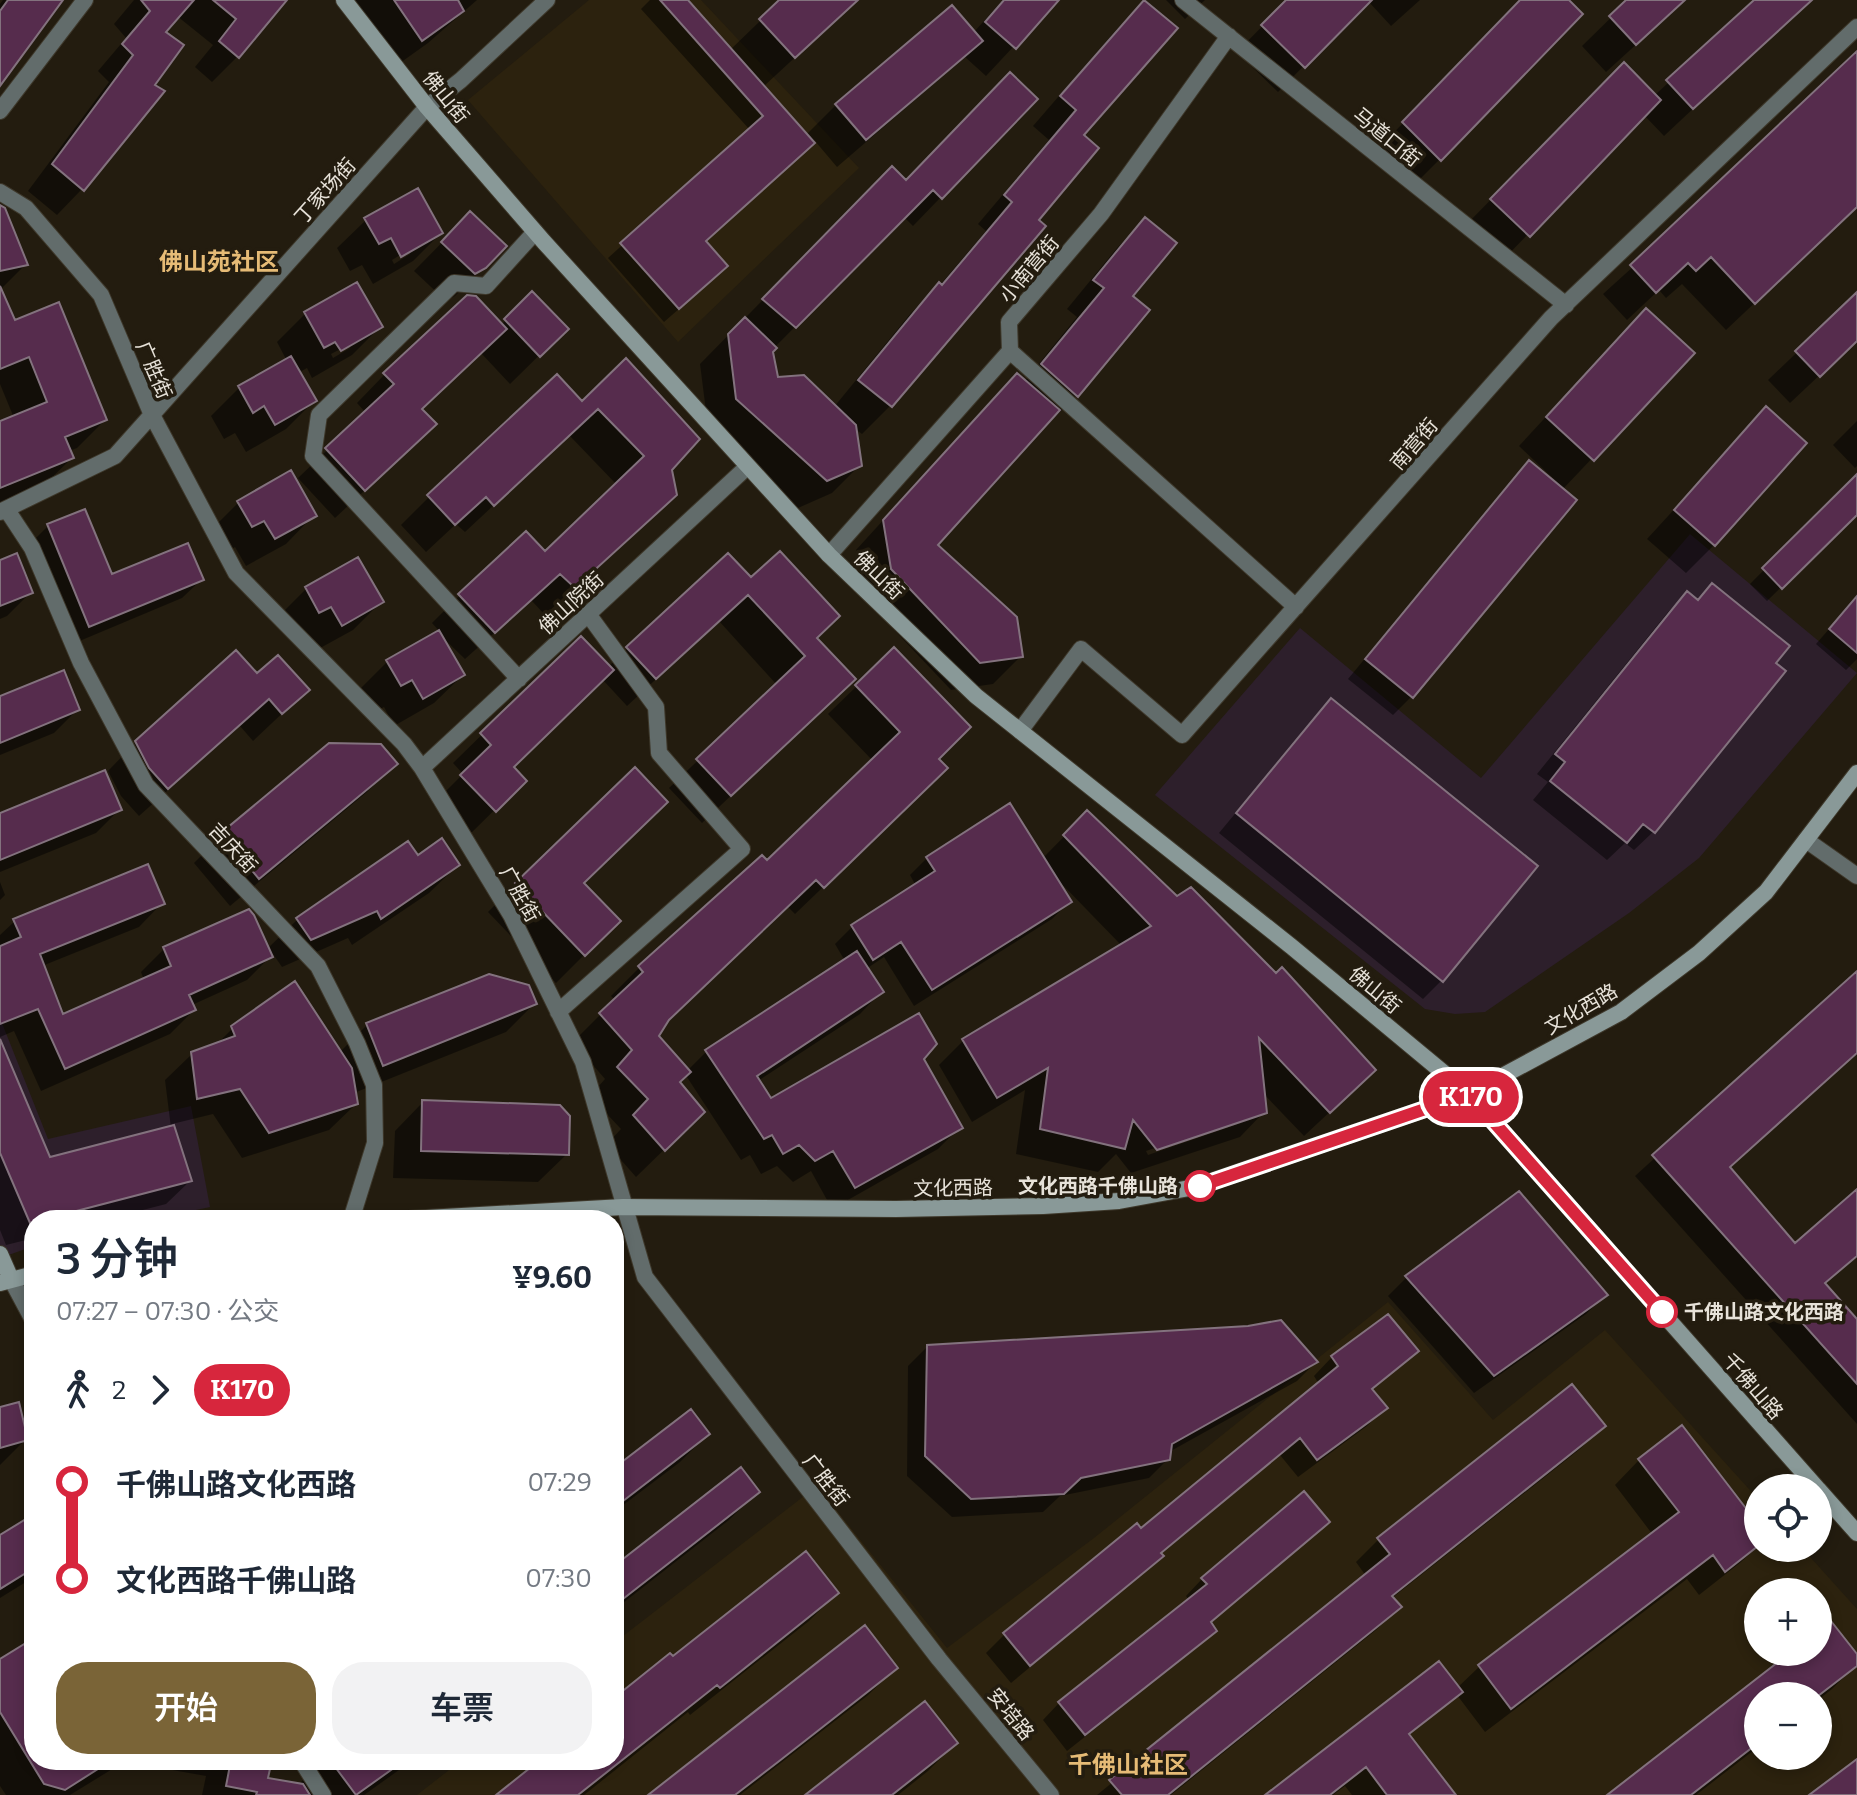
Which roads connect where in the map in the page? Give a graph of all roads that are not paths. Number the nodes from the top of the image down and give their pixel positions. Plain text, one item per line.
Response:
1 (85, 0) edge
2 (344, 0) edge
3 (547, 0) edge
4 (1183, 0) edge
5 (1857, 27) edge
6 (1229, 36) junction
7 (427, 107) junction
8 (0, 111) edge
9 (0, 192) edge
10 (535, 232) junction
11 (1566, 305) junction
12 (1010, 351) junction
13 (152, 415) junction
14 (747, 467) junction
15 (4, 511) edge
16 (829, 555) junction
17 (1296, 607) junction
18 (588, 614) junction
19 (519, 679) junction
20 (1020, 731) junction
21 (422, 768) junction
22 (1857, 773) edge
23 (1806, 840) junction
24 (1857, 876) edge
25 (558, 1012) junction
26 (1469, 1094) junction
27 (623, 1207) junction
28 (354, 1210) edge
29 (569, 1210) edge
30 (624, 1210) edge
31 (624, 1210) edge
32 (0, 1254) edge
33 (5, 1281) edge
34 (24, 1307) edge
35 (1806, 1474) edge
36 (1832, 1504) edge
37 (1857, 1533) edge
38 (939, 1659) joint
39 (307, 1770) edge
40 (323, 1795) edge
41 (1051, 1795) edge

1 - 8 street
2 - 7 main road, 佛山街
3 - 7 street, 丁家场街
4 - 6 street, 马道口街
5 - 11 street, 南营街
6 - 11 street, 马道口街
6 - 12 street, 小南营街
7 - 10 main road, 佛山街
7 - 13 street, 丁家场街
9 - 13 street, 广胜街
10 - 14 main road, 佛山街
10 - 19 street
11 - 17 street, 南营街
12 - 16 street
12 - 17 street
13 - 15 street, 丁家场街
13 - 21 street, 广胜街
14 - 16 main road, 佛山街
14 - 18 street, 佛山院街
15 - 28 street, 吉庆街
16 - 20 main road, 佛山街
17 - 20 street, 南营街
18 - 19 street, 佛山院街
18 - 25 street
19 - 21 street, 佛山院街
20 - 26 main road, 佛山街
21 - 25 street, 广胜街
22 - 23 main road, 文化西路
23 - 24 street
23 - 26 main road, 文化西路
25 - 27 street, 广胜街
26 - 27 main road, 文化西路
26 - 35 main road, 千佛山路
27 - 29 main road, 文化西路
27 - 30 street, 广胜街
31 - 38 street, 广胜街
32 - 33 main road
33 - 34 street
36 - 37 main road, 千佛山路
38 - 41 street, 安培路
39 - 40 street

